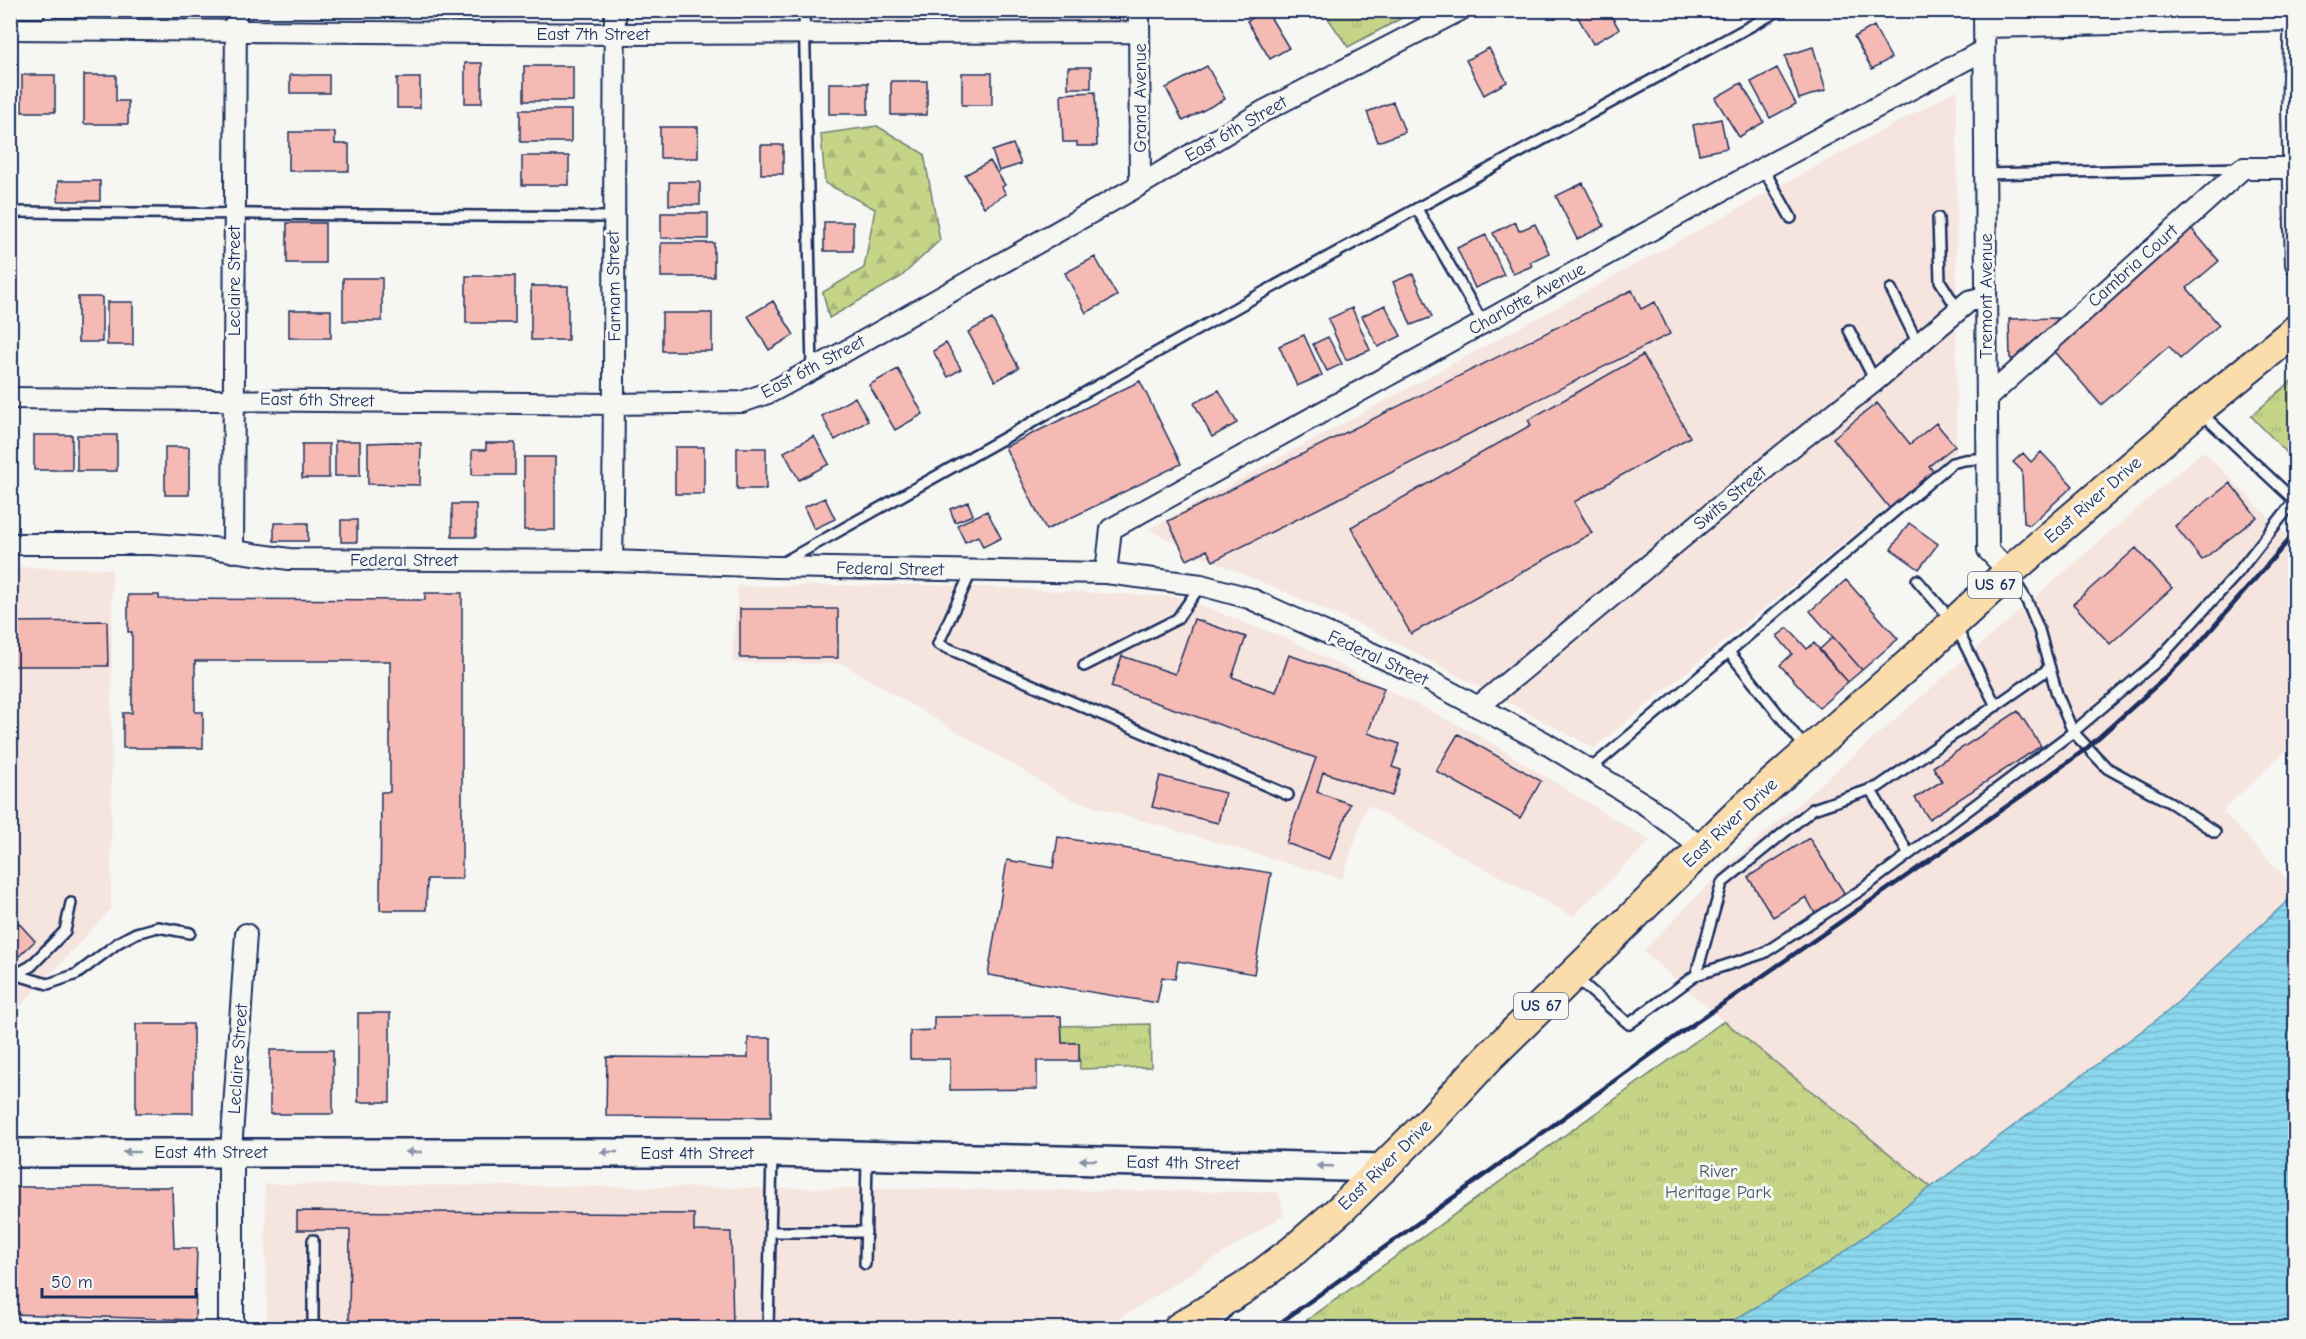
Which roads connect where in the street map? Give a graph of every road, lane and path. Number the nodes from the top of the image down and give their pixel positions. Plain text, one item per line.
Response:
1 (236, 10) edge
2 (615, 10) edge
3 (804, 10) edge
4 (1139, 10) edge
5 (1460, 10) edge
6 (1780, 10) edge
7 (2294, 15) edge
8 (1984, 19) edge
9 (50, 20) edge
10 (10, 29) edge
11 (236, 32) junction
12 (1139, 32) junction
13 (804, 33) junction
14 (614, 34) junction
15 (1984, 50) junction
16 (2294, 110) edge
17 (1763, 168) junction
18 (2243, 168) junction
19 (2293, 168) junction
20 (1985, 174) junction
21 (1140, 185) junction
22 (1417, 209) junction
23 (10, 212) edge
24 (235, 214) junction
25 (612, 217) junction
26 (1791, 218) dead end
27 (1938, 218) dead end
28 (2295, 264) edge
29 (1891, 289) dead end
30 (1985, 297) junction
31 (1958, 310) junction
32 (1483, 323) junction
33 (1849, 330) dead end
34 (2295, 330) edge
35 (1918, 344) junction
36 (812, 370) junction
37 (1875, 381) junction
38 (10, 398) edge
39 (1987, 398) junction
40 (234, 399) junction
41 (615, 404) junction
42 (2199, 410) junction
43 (1987, 458) junction
44 (2295, 502) edge
45 (10, 544) edge
46 (233, 552) junction
47 (612, 561) junction
48 (775, 567) junction
49 (972, 570) junction
50 (2009, 572) junction
51 (1106, 573) junction
52 (1917, 580) dead end
53 (1201, 585) junction
54 (1954, 623) junction
55 (1728, 652) junction
56 (1084, 666) dead end
57 (2050, 668) junction
58 (1996, 706) junction
59 (1478, 707) junction
60 (2073, 732) junction
61 (1809, 751) junction
62 (1589, 770) junction
63 (1870, 789) junction
64 (1288, 795) dead end
65 (2215, 832) dead end
66 (1702, 849) junction
67 (1909, 854) junction
68 (71, 903) dead end
69 (190, 933) dead end
70 (246, 934) dead end
71 (12, 974) edge
72 (1573, 975) junction
73 (1696, 975) junction
74 (231, 1151) junction
75 (10, 1153) edge
76 (772, 1153) junction
77 (867, 1155) junction
78 (1384, 1168) junction
79 (770, 1232) junction
80 (866, 1232) junction
81 (313, 1240) dead end
82 (865, 1264) dead end
83 (1244, 1288) junction
84 (231, 1329) edge
85 (313, 1329) edge
86 (768, 1329) edge
87 (1179, 1329) edge
88 (1215, 1329) edge

1 - 11 street, Leclaire Street
2 - 14 street, Farnam Street
3 - 13 lane
4 - 12 street, Grand Avenue
5 - 21 street, East 6th Street
6 - 22 lane
7 - 8 street
7 - 16 street
8 - 15 street, Tremont Avenue
9 - 10 street, East 7th Street
9 - 11 street, East 7th Street
11 - 14 street, East 7th Street
11 - 24 street, Leclaire Street
12 - 13 street, East 7th Street
12 - 21 street, Grand Avenue
13 - 14 street, East 7th Street
13 - 36 lane
14 - 25 street, Farnam Street
15 - 17 street, Charlotte Avenue
15 - 20 street, Tremont Avenue
16 - 19 street
17 - 26 lane
17 - 32 street, Charlotte Avenue
18 - 19 street
18 - 20 lane
18 - 39 street, Cambria Court
19 - 28 street
20 - 30 street, Tremont Avenue
21 - 36 street, East 6th Street
22 - 32 lane
22 - 48 lane
23 - 24 lane
24 - 25 lane
24 - 40 street, Leclaire Street
25 - 41 street, Farnam Street
27 - 31 lane
29 - 35 lane
30 - 31 street, Swits Street
30 - 39 street, Tremont Avenue
31 - 35 street, Swits Street
32 - 51 street, Charlotte Avenue
33 - 37 lane
34 - 42 main road, East River Drive / US 67
35 - 37 street, Swits Street
36 - 41 street, East 6th Street
37 - 59 street, Swits Street
38 - 40 street, East 6th Street
39 - 43 street, Tremont Avenue
40 - 41 street, East 6th Street
40 - 46 street, Leclaire Street
41 - 47 street, Farnam Street
42 - 44 lane
42 - 50 main road, East River Drive / US 67
43 - 50 street, Tremont Avenue
43 - 55 lane
44 - 60 lane
45 - 46 street, Federal Street
46 - 47 street, Federal Street
47 - 48 street, Federal Street
48 - 49 street, Federal Street
49 - 51 street, Federal Street
49 - 64 lane
50 - 54 main road, East River Drive / US 67
50 - 57 lane
51 - 53 street, Federal Street
52 - 54 lane
53 - 56 lane
53 - 59 street, Federal Street
54 - 58 lane
54 - 61 main road, East River Drive / US 67
55 - 61 lane
55 - 62 lane
57 - 58 lane
57 - 60 lane
58 - 63 lane
59 - 62 street, Federal Street
60 - 65 lane
60 - 67 lane
61 - 66 main road, East River Drive / US 67
62 - 66 street, Federal Street
63 - 67 lane
63 - 73 lane
66 - 72 main road, East River Drive / US 67
67 - 73 lane
68 - 71 lane
69 - 71 lane
70 - 74 street, Leclaire Street
72 - 73 lane
72 - 78 main road, East River Drive / US 67
74 -> 75 main road, East 4th Street
76 -> 74 main road, East 4th Street
74 - 84 street, Leclaire Street
76 - 77 main road, East 4th Street
76 - 79 lane
78 -> 77 main road, East 4th Street
77 - 80 lane
78 - 83 main road, East River Drive / US 67
79 - 80 lane
79 - 86 lane
80 - 82 lane
81 - 85 lane
83 - 87 main road, East River Drive / US 67
83 - 88 lane

